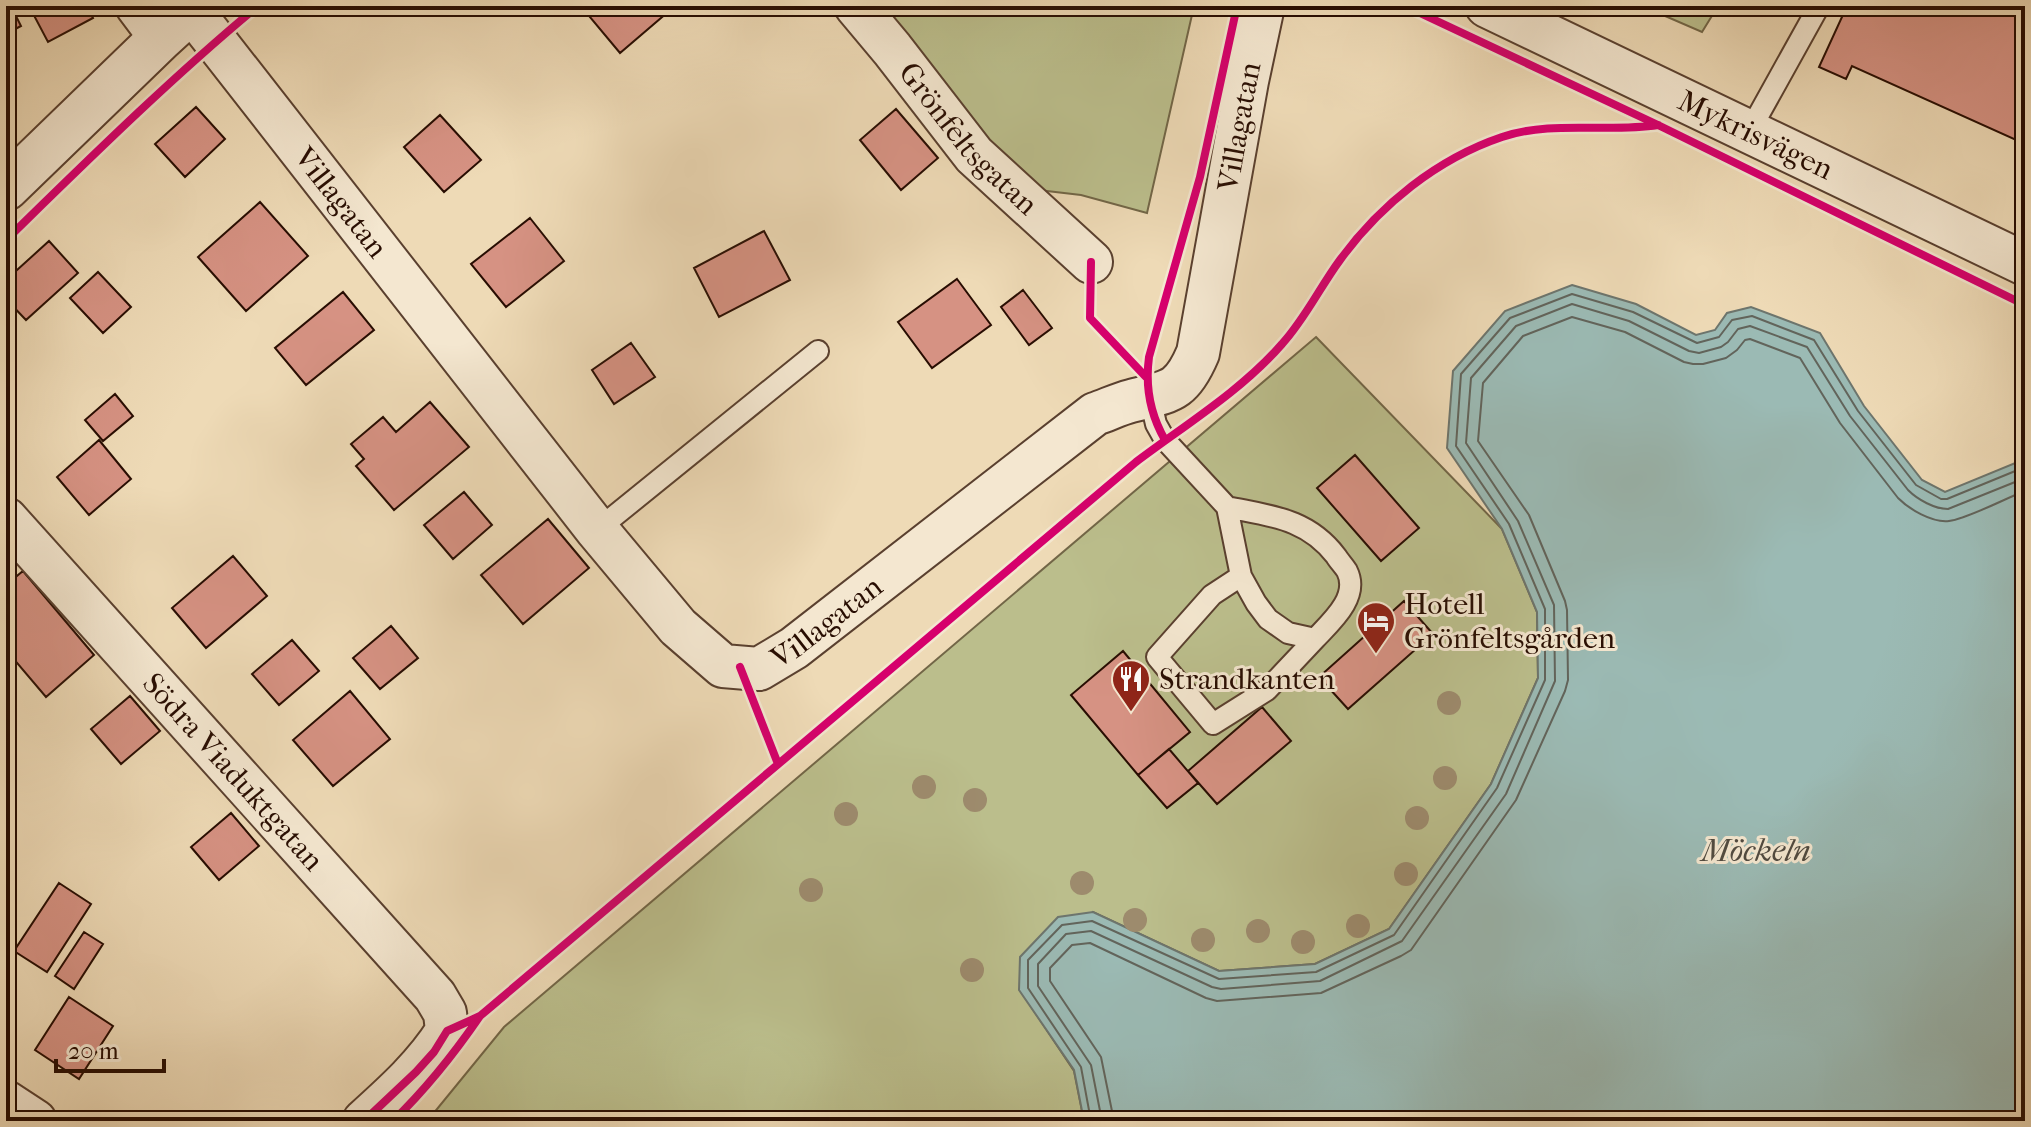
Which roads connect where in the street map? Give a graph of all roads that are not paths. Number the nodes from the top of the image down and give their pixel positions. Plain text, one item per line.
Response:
1 (856, 6) edge
2 (1263, 6) edge
3 (1487, 6) edge
4 (1819, 6) edge
5 (171, 15) edge
6 (1749, 132) junction
7 (6, 188) edge
8 (1091, 262) dead end
9 (2025, 264) edge
10 (818, 351) dead end
11 (1150, 398) junction
12 (1227, 507) junction
13 (6, 519) edge
14 (597, 530) junction
15 (1241, 576) junction
16 (1315, 639) junction
17 (6, 1102) edge
18 (35, 1121) edge
19 (364, 1121) edge

1 - 8 street, Grönfeltsgatan
2 - 11 street, Villagatan
3 - 6 street, Mykrisvägen
4 - 6 lane
5 - 7 street
5 - 14 street, Villagatan
6 - 9 street, Mykrisvägen
10 - 14 lane
11 - 12 lane
11 - 14 street, Villagatan
12 - 15 lane
12 - 16 lane
13 - 19 street, Södra Viaduktgatan
15 - 16 lane
15 - 16 lane
17 - 18 street

